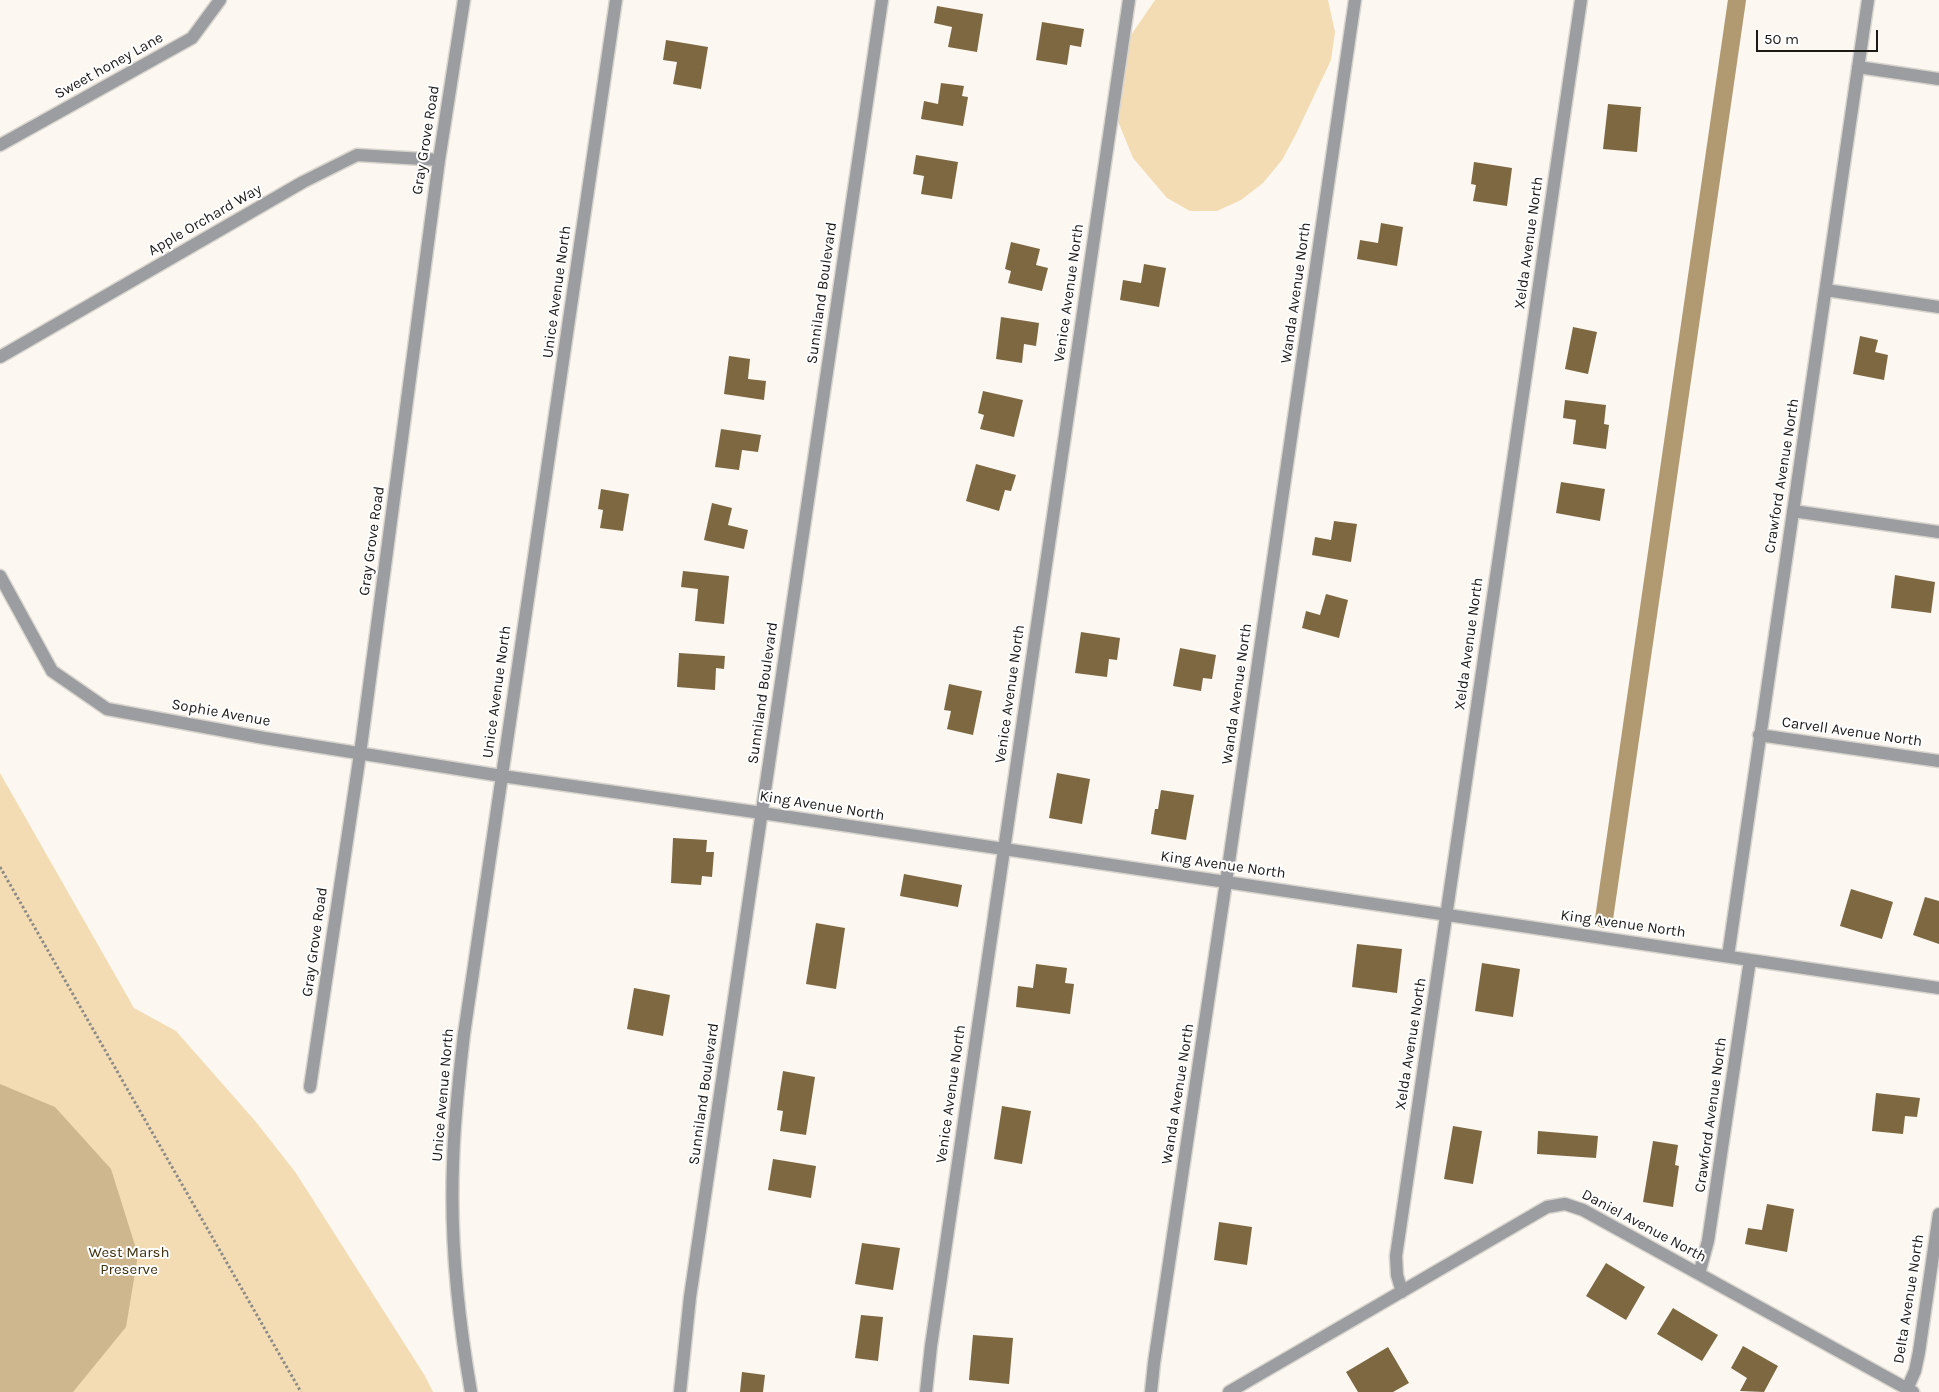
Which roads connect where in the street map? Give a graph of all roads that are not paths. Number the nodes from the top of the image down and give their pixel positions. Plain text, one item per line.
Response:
1 (220, 0) edge
2 (464, 0) edge
3 (616, 0) edge
4 (882, 0) edge
5 (1129, 0) edge
6 (1355, 0) edge
7 (1581, 0) edge
8 (1868, 0) edge
9 (1858, 67) junction
10 (1939, 79) edge
11 (0, 145) edge
12 (439, 160) junction
13 (1826, 290) junction
14 (1939, 307) edge
15 (0, 356) edge
16 (1793, 511) junction
17 (1939, 532) edge
18 (0, 576) edge
19 (1759, 735) junction
20 (360, 754) junction
21 (1939, 761) edge
22 (502, 776) junction
23 (762, 813) junction
24 (1004, 850) junction
25 (1226, 882) junction
26 (1446, 914) junction
27 (1728, 956) junction
28 (1750, 960) junction
29 (1939, 988) edge
30 (310, 1087) dead end
31 (1939, 1214) edge
32 (1699, 1274) junction
33 (1402, 1292) junction
34 (1910, 1390) edge
35 (471, 1392) edge
36 (680, 1392) edge
37 (926, 1392) edge
38 (1151, 1392) edge
39 (1229, 1392) edge

1 - 11 street, Sweet honey Lane
2 - 12 street, Gray Grove Road
3 - 22 street, Unice Avenue North
4 - 23 street, Sunniland Boulevard
5 - 24 street, Venice Avenue North
6 - 25 street, Wanda Avenue North
7 - 26 street, Xelda Avenue North
8 - 9 street, Crawford Avenue North
9 - 10 street
9 - 13 street, Crawford Avenue North
12 - 15 street, Apple Orchard Way
12 - 20 street, Gray Grove Road
13 - 14 street
13 - 16 street, Crawford Avenue North
16 - 17 street
16 - 19 street, Crawford Avenue North
18 - 20 street, Sophie Avenue
19 - 21 street, Carvell Avenue North
19 - 27 street, Crawford Avenue North
20 - 22 street, Sophie Avenue
20 - 30 street, Gray Grove Road
22 - 23 street, King Avenue North
22 - 35 street, Unice Avenue North
23 - 24 street, King Avenue North
23 - 36 street, Sunniland Boulevard
24 - 25 street, King Avenue North
24 - 37 street, Venice Avenue North
25 - 26 street, King Avenue North
25 - 38 street, Wanda Avenue North
26 - 27 street, King Avenue North
26 - 33 street, Xelda Avenue North
27 - 28 street, King Avenue North
28 - 29 street, King Avenue North
28 - 32 street, Crawford Avenue North
31 - 34 street, Delta Avenue North
32 - 33 street, Daniel Avenue North
32 - 34 street, Daniel Avenue North
33 - 39 street, Daniel Avenue North

